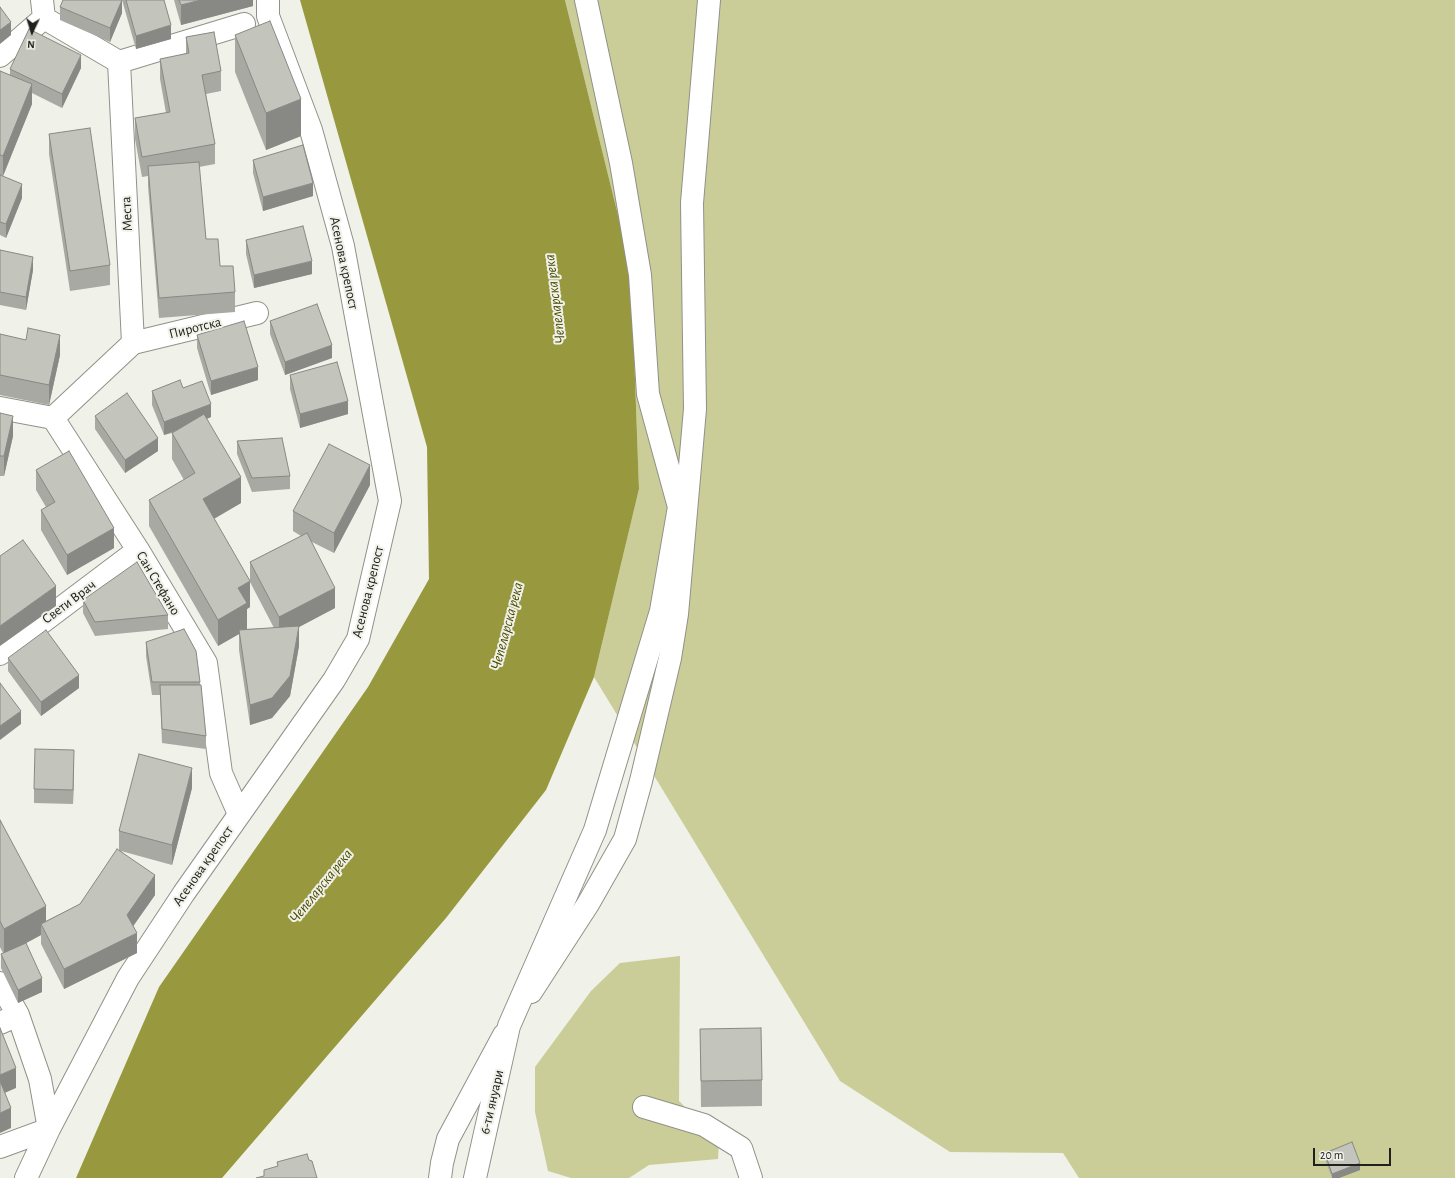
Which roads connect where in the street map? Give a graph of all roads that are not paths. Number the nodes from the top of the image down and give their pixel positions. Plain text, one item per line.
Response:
1 (268, 0) edge
2 (586, 0) edge
3 (709, 0) edge
4 (43, 9) edge
5 (244, 24) dead end
6 (0, 56) edge
7 (119, 62) junction
8 (257, 313) dead end
9 (133, 343) junction
10 (0, 408) edge
11 (53, 418) junction
12 (138, 550) junction
13 (0, 654) edge
14 (239, 814) junction
15 (0, 983) edge
16 (9, 1019) edge
17 (509, 1026) junction
18 (644, 1108) dead end
19 (49, 1129) junction
20 (0, 1147) edge
21 (26, 1178) edge
22 (440, 1178) edge
23 (475, 1178) edge
24 (751, 1178) edge

1 - 14 street, Асенова крепост
2 - 17 street
3 - 17 street
4 - 6 street
4 - 7 street
5 - 7 street
7 - 9 street, Места
8 - 9 street, Пиротска
9 - 11 street
10 - 11 street
11 - 12 street, Сан Стефано
12 - 13 street, Свети Врач
12 - 14 street, Сан Стефано
14 - 19 street, Асенова крепост
15 - 16 street
16 - 19 street
17 - 22 street
17 - 23 street, 6-ти януари
18 - 24 street
19 - 20 street
19 - 21 street, Асенова крепост

